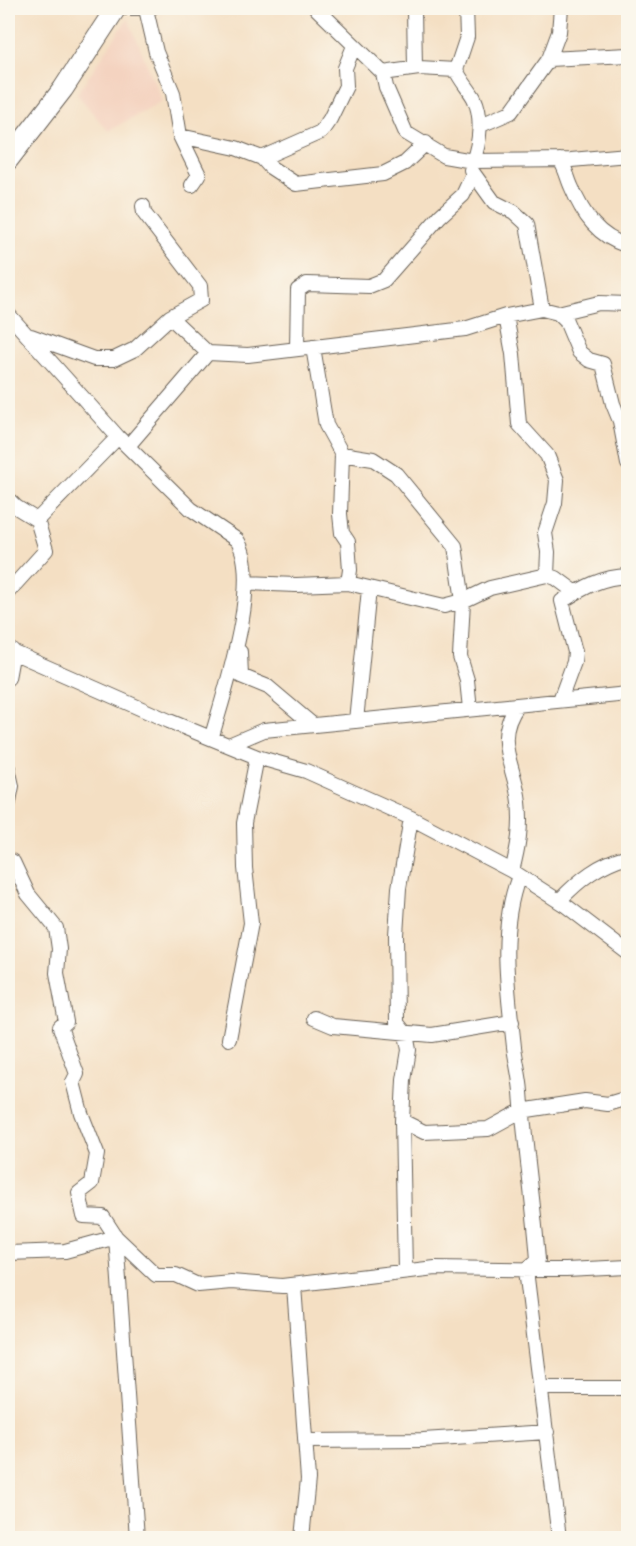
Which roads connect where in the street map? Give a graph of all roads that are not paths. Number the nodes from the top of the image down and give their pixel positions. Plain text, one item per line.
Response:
1 (116, 8) edge
2 (125, 8) edge
3 (148, 8) edge
4 (316, 8) edge
5 (414, 8) edge
6 (466, 8) edge
7 (561, 8) edge
8 (354, 45) junction
9 (628, 55) edge
10 (549, 59) junction
11 (415, 68) junction
12 (456, 70) junction
13 (383, 73) junction
14 (481, 125) junction
15 (180, 136) junction
16 (426, 143) junction
17 (628, 155) edge
18 (262, 158) junction
19 (8, 160) edge
20 (471, 160) junction
21 (560, 160) junction
22 (472, 176) junction
23 (192, 185) dead end
24 (143, 206) dead end
25 (628, 246) edge
26 (628, 304) edge
27 (542, 309) junction
28 (8, 314) edge
29 (558, 314) junction
30 (506, 316) junction
31 (170, 317) junction
32 (29, 335) junction
33 (313, 346) junction
34 (297, 349) junction
35 (208, 353) junction
36 (624, 423) edge
37 (123, 441) junction
38 (342, 454) junction
39 (628, 464) edge
40 (8, 499) edge
41 (37, 520) junction
42 (547, 575) junction
43 (628, 576) edge
44 (246, 583) junction
45 (348, 583) junction
46 (369, 589) junction
47 (8, 592) edge
48 (575, 592) junction
49 (463, 601) junction
50 (240, 638) junction
51 (10, 651) edge
52 (8, 678) edge
53 (628, 694) edge
54 (560, 700) junction
55 (518, 705) junction
56 (470, 709) junction
57 (356, 721) junction
58 (313, 725) junction
59 (212, 736) junction
60 (231, 744) junction
61 (257, 757) junction
62 (8, 768) edge
63 (8, 806) edge
64 (411, 818) junction
65 (628, 856) edge
66 (8, 859) edge
67 (516, 874) junction
68 (559, 901) junction
69 (628, 953) edge
70 (314, 1018) dead end
71 (512, 1022) junction
72 (406, 1034) junction
73 (229, 1039) dead end
74 (628, 1098) edge
75 (521, 1111) junction
76 (402, 1121) junction
77 (116, 1238) junction
78 (8, 1253) edge
79 (628, 1266) edge
80 (526, 1270) junction
81 (405, 1271) junction
82 (294, 1286) junction
83 (542, 1388) junction
84 (628, 1388) edge
85 (547, 1431) junction
86 (306, 1441) junction
87 (137, 1539) edge
88 (302, 1539) edge
89 (560, 1539) edge

1 - 19 main road
2 - 3 street
3 - 15 street
4 - 8 street
5 - 11 street
6 - 12 street
7 - 10 street
8 - 13 street
8 - 18 street
9 - 10 street
10 - 14 street
11 - 12 street
11 - 13 street
12 - 14 street
13 - 16 street
14 - 20 street
15 - 18 street
15 - 23 street
16 - 18 street
16 - 20 street
17 - 21 street
20 - 21 street
20 - 22 street
21 - 25 street
22 - 27 street
22 - 34 street
24 - 31 street
26 - 29 street
27 - 29 street
27 - 30 street
28 - 32 street
29 - 36 street
30 - 33 street
30 - 42 street
31 - 32 street
31 - 35 street
32 - 37 street
33 - 34 street
33 - 38 street
34 - 35 street
35 - 37 street
36 - 39 street
37 - 41 street
37 - 44 street
38 - 45 street
38 - 49 street
40 - 41 street
41 - 47 street
42 - 48 street
42 - 49 street
43 - 48 street
44 - 45 street
44 - 50 street
45 - 46 street
46 - 49 street
46 - 57 street
48 - 54 street
49 - 56 street
50 - 58 street
50 - 59 street
51 - 52 street
51 - 59 street
53 - 54 street
54 - 55 street
55 - 56 street
55 - 67 street
56 - 57 street
57 - 58 street
58 - 60 street
59 - 60 street
60 - 61 street
61 - 64 street
61 - 73 street
62 - 63 street
64 - 67 street
64 - 72 street
65 - 68 street
66 - 77 street
67 - 68 street
67 - 71 street
68 - 69 street
70 - 72 street
71 - 72 street
71 - 75 street
72 - 76 street
74 - 75 street
75 - 76 street
75 - 80 street
76 - 81 street
77 - 78 street
77 - 82 street
77 - 87 street
79 - 80 street
80 - 81 street
80 - 83 street
81 - 82 street
82 - 86 street
83 - 84 street
83 - 85 street
85 - 86 street
85 - 89 street
86 - 88 street

